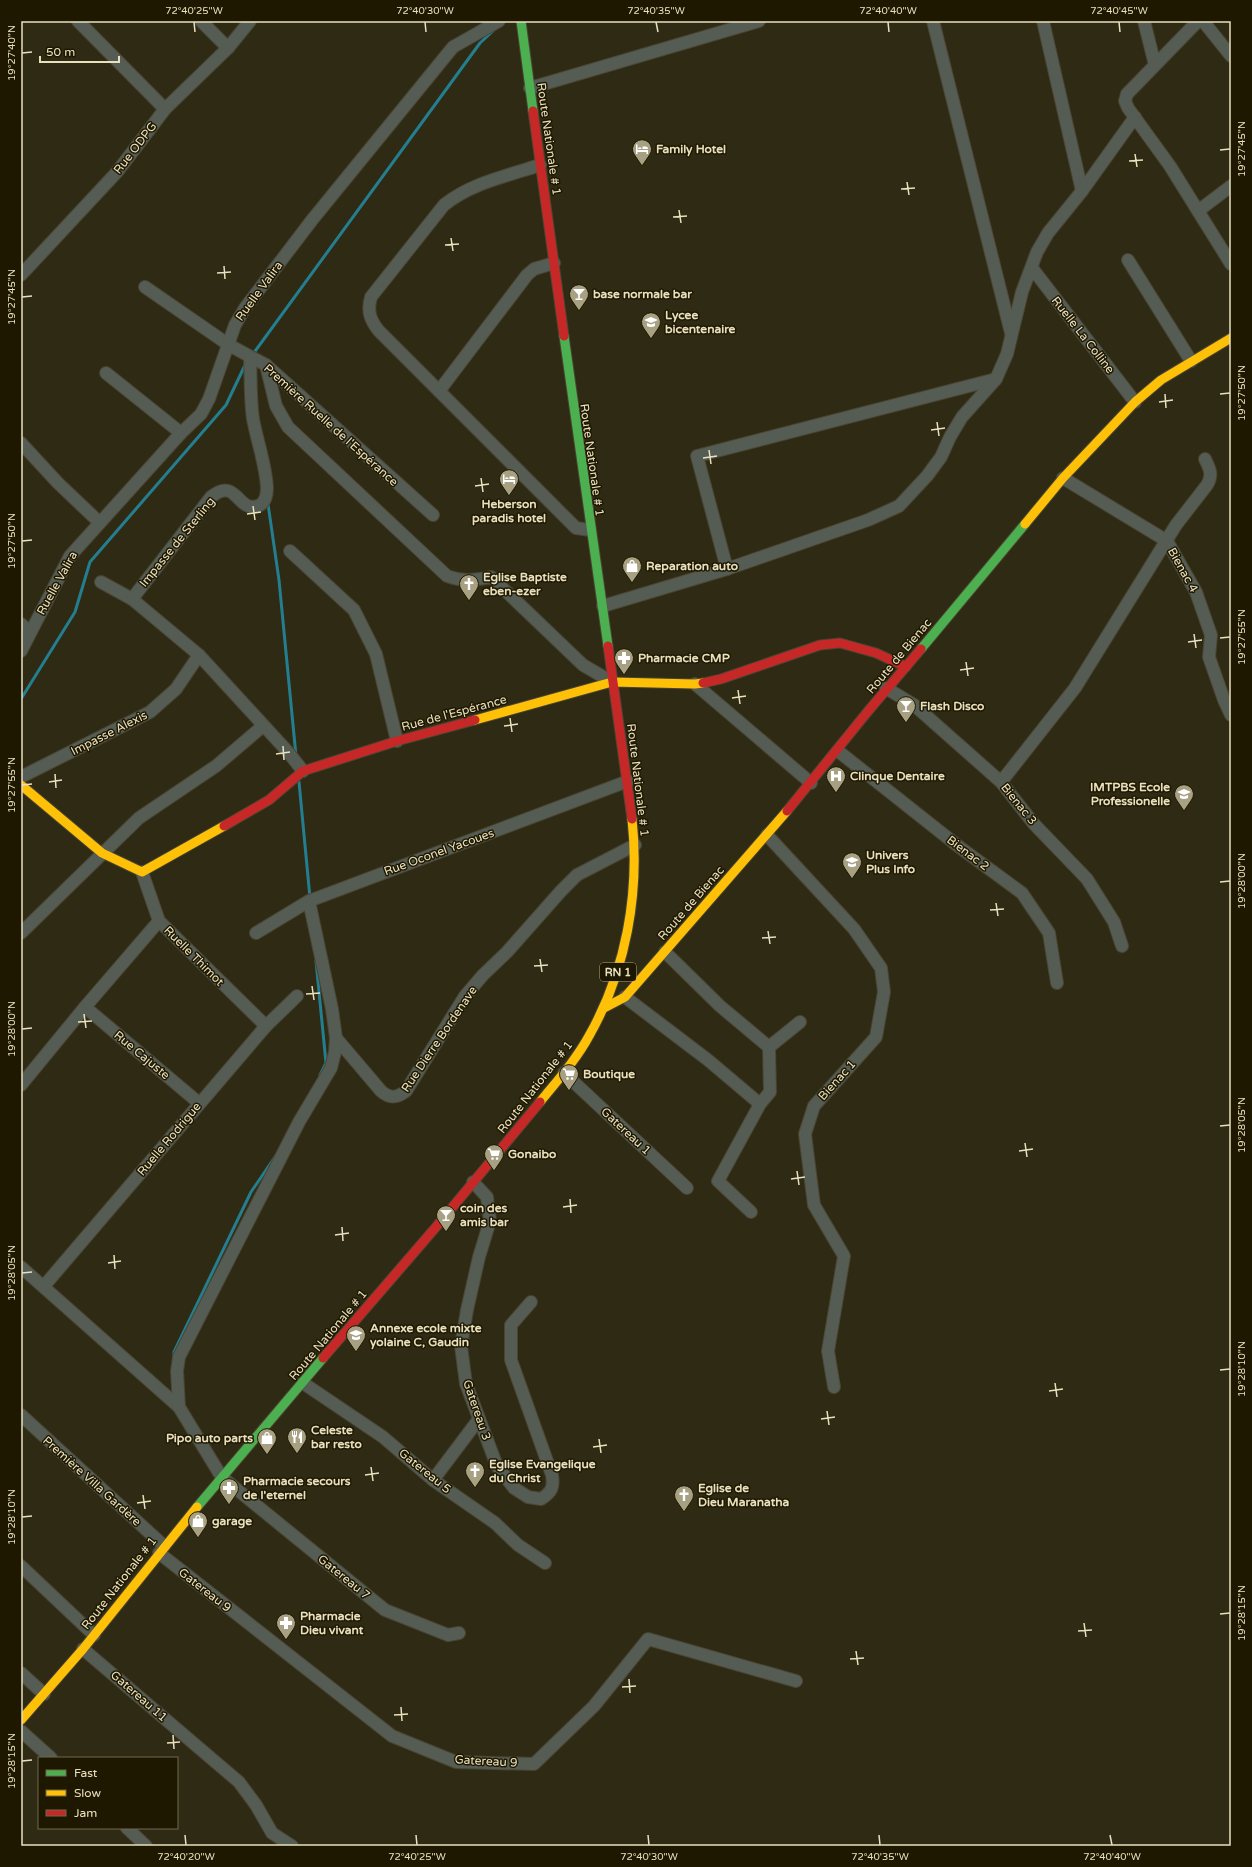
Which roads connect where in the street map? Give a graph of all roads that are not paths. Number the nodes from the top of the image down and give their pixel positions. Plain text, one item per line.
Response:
1 (78, 21) edge
2 (200, 21) edge
3 (250, 21) edge
4 (499, 21) edge
5 (521, 21) edge
6 (760, 21) edge
7 (933, 21) edge
8 (1043, 21) edge
9 (1144, 21) edge
10 (1198, 21) edge
11 (1203, 21) edge
12 (228, 48) junction
13 (1231, 56) edge
14 (1155, 65) junction
15 (530, 88) junction
16 (165, 109) junction
17 (1135, 117) junction
18 (540, 165) junction
19 (1231, 186) edge
20 (1082, 191) junction
21 (1198, 211) junction
22 (1128, 260) dead end
23 (554, 263) junction
24 (1231, 264) edge
25 (1032, 268) junction
26 (21, 275) edge
27 (145, 287) dead end
28 (1012, 336) junction
29 (1231, 338) edge
30 (229, 345) junction
31 (250, 357) junction
32 (1191, 361) junction
33 (266, 365) junction
34 (106, 373) dead end
35 (996, 379) junction
36 (439, 391) junction
37 (1135, 402) junction
38 (181, 433) junction
39 (21, 443) edge
40 (1206, 459) dead end
41 (1063, 478) junction
42 (433, 515) dead end
43 (99, 522) junction
44 (590, 530) junction
45 (1167, 541) junction
46 (290, 551) dead end
47 (727, 569) junction
48 (101, 582) dead end
49 (132, 599) junction
50 (603, 606) junction
51 (21, 624) edge
52 (30, 632) junction
53 (21, 651) edge
54 (199, 655) junction
55 (906, 667) junction
56 (612, 682) junction
57 (695, 684) junction
58 (886, 688) junction
59 (1231, 715) edge
60 (263, 726) junction
61 (397, 741) junction
62 (838, 751) junction
63 (303, 771) junction
64 (21, 778) edge
65 (628, 781) junction
66 (1001, 782) junction
67 (811, 783) junction
68 (21, 785) edge
69 (767, 835) junction
70 (635, 845) junction
71 (102, 853) junction
72 (142, 872) junction
73 (310, 901) junction
74 (159, 921) junction
75 (21, 933) edge
76 (256, 933) dead end
77 (1122, 946) dead end
78 (665, 952) junction
79 (1057, 983) dead end
80 (297, 996) dead end
81 (625, 997) junction
82 (85, 1007) junction
83 (604, 1008) junction
84 (800, 1022) dead end
85 (266, 1026) junction
86 (336, 1038) junction
87 (769, 1047) junction
88 (564, 1074) junction
89 (21, 1085) edge
90 (199, 1103) junction
91 (760, 1104) junction
92 (473, 1182) junction
93 (687, 1188) dead end
94 (751, 1212) dead end
95 (21, 1267) edge
96 (44, 1286) junction
97 (531, 1302) dead end
98 (303, 1383) junction
99 (834, 1387) dead end
100 (179, 1407) junction
101 (21, 1415) edge
102 (479, 1419) junction
103 (221, 1476) junction
104 (433, 1480) junction
105 (162, 1550) junction
106 (545, 1563) dead end
107 (21, 1566) edge
108 (459, 1633) dead end
109 (94, 1635) junction
110 (83, 1649) junction
111 (21, 1673) edge
112 (796, 1681) dead end
113 (44, 1694) junction
114 (21, 1720) edge
115 (21, 1731) edge
116 (49, 1757) edge
117 (128, 1829) edge
118 (146, 1846) edge
119 (292, 1846) edge

1 - 16 street
2 - 12 street
3 - 12 street, Rue ODPG
4 - 30 street, Ruelle Valira
5 - 15 main road, Route Nationale # 1 / RN 1
6 - 15 street
7 - 28 street
8 - 20 street
9 - 14 street
10 - 14 street
11 - 13 street
12 - 16 street, Rue ODPG
14 - 17 street
15 - 18 main road, Route Nationale # 1 / RN 1
16 - 26 street, Rue ODPG
17 - 20 street
17 - 21 street
18 - 23 main road, Route Nationale # 1 / RN 1
18 - 36 street
19 - 21 street
20 - 25 street
21 - 24 street
22 - 32 street
23 - 36 street
23 - 44 main road, Route Nationale # 1 / RN 1
25 - 28 street
25 - 37 street, Ruelle La Colline
27 - 30 street, Première Ruelle de l'Espérance
28 - 35 street
29 - 32 main road, Route de Bienac
30 - 31 street, Première Ruelle de l'Espérance
30 - 38 street, Ruelle Valira
31 - 33 street, Première Ruelle de l'Espérance
31 - 49 street, Impasse de Sterling
32 - 37 main road, Route de Bienac
33 - 42 street, Première Ruelle de l'Espérance
33 - 56 street
34 - 38 street
35 - 47 street
35 - 47 street
36 - 44 street
37 - 41 main road, Route de Bienac
38 - 43 street, Ruelle Valira
39 - 43 street
40 - 45 street
41 - 45 street, Bienac 4
41 - 55 main road, Route de Bienac
43 - 52 street, Ruelle Valira
44 - 50 main road, Route Nationale # 1 / RN 1
45 - 59 street, Bienac 4
45 - 66 street
46 - 61 street
47 - 50 street
48 - 49 street
49 - 54 street
50 - 56 main road, Route Nationale # 1 / RN 1
51 - 52 street
52 - 53 street, Ruelle Valira
54 - 60 street
54 - 64 street, Impasse Alexis
55 - 57 main road, Rue de l'Espérance
55 - 58 main road, Route de Bienac
56 - 57 main road, Rue de l'Espérance
56 - 61 main road, Rue de l'Espérance
56 - 65 main road, Route Nationale # 1 / RN 1
57 - 67 street
58 - 62 main road, Route de Bienac
58 - 66 street, Bienac 3
60 - 63 street
60 - 71 street
61 - 63 main road, Rue de l'Espérance
62 - 67 main road, Route de Bienac
62 - 79 street, Bienac 2
63 - 72 main road
65 - 70 main road, Route Nationale # 1 / RN 1
65 - 73 street, Rue Oconel Yacoues
66 - 77 street, Bienac 3
67 - 69 main road, Route de Bienac
68 - 71 main road
69 - 78 main road, Route de Bienac
69 - 99 street, Bienac 1
70 - 83 main road, Route Nationale # 1 / RN 1
70 - 86 street, Rue Dierre Bordenave
71 - 72 main road
71 - 75 street
72 - 74 street, Ruelle Thimot
73 - 76 street, Rue Oconel Yacoues
73 - 86 street
74 - 82 street
74 - 85 street, Ruelle Thimot
78 - 81 main road, Route de Bienac
78 - 87 street
80 - 85 street, Ruelle Rodrigue
81 - 83 main road, Route de Bienac
81 - 91 street
82 - 89 street
82 - 90 street, Rue Cajuste
83 - 88 main road, Route Nationale # 1 / RN 1
84 - 87 street
85 - 90 street, Ruelle Rodrigue
86 - 100 street
87 - 91 street
88 - 92 main road, Route Nationale # 1 / RN 1
88 - 93 street, Gatereau 1
90 - 96 street, Ruelle Rodrigue
91 - 94 street
92 - 98 main road, Route Nationale # 1 / RN 1
92 - 102 street, Gatereau 3
95 - 96 street
96 - 100 street
97 - 102 street, Gatereau 3
98 - 103 main road, Route Nationale # 1 / RN 1
98 - 104 street, Gatereau 5
100 - 103 street, Gatereau 7
101 - 105 street, Première Villa Gardère
102 - 104 street
103 - 105 main road, Route Nationale # 1 / RN 1
103 - 108 street, Gatereau 7
104 - 106 street, Gatereau 5
105 - 109 main road, Route Nationale # 1 / RN 1
105 - 112 street, Gatereau 9
107 - 109 street
109 - 110 main road, Route Nationale # 1 / RN 1
110 - 113 main road, Route Nationale # 1 / RN 1
110 - 119 street, Gatereau 11
111 - 113 street
113 - 114 main road, Route Nationale # 1 / RN 1
115 - 116 street
117 - 118 street

